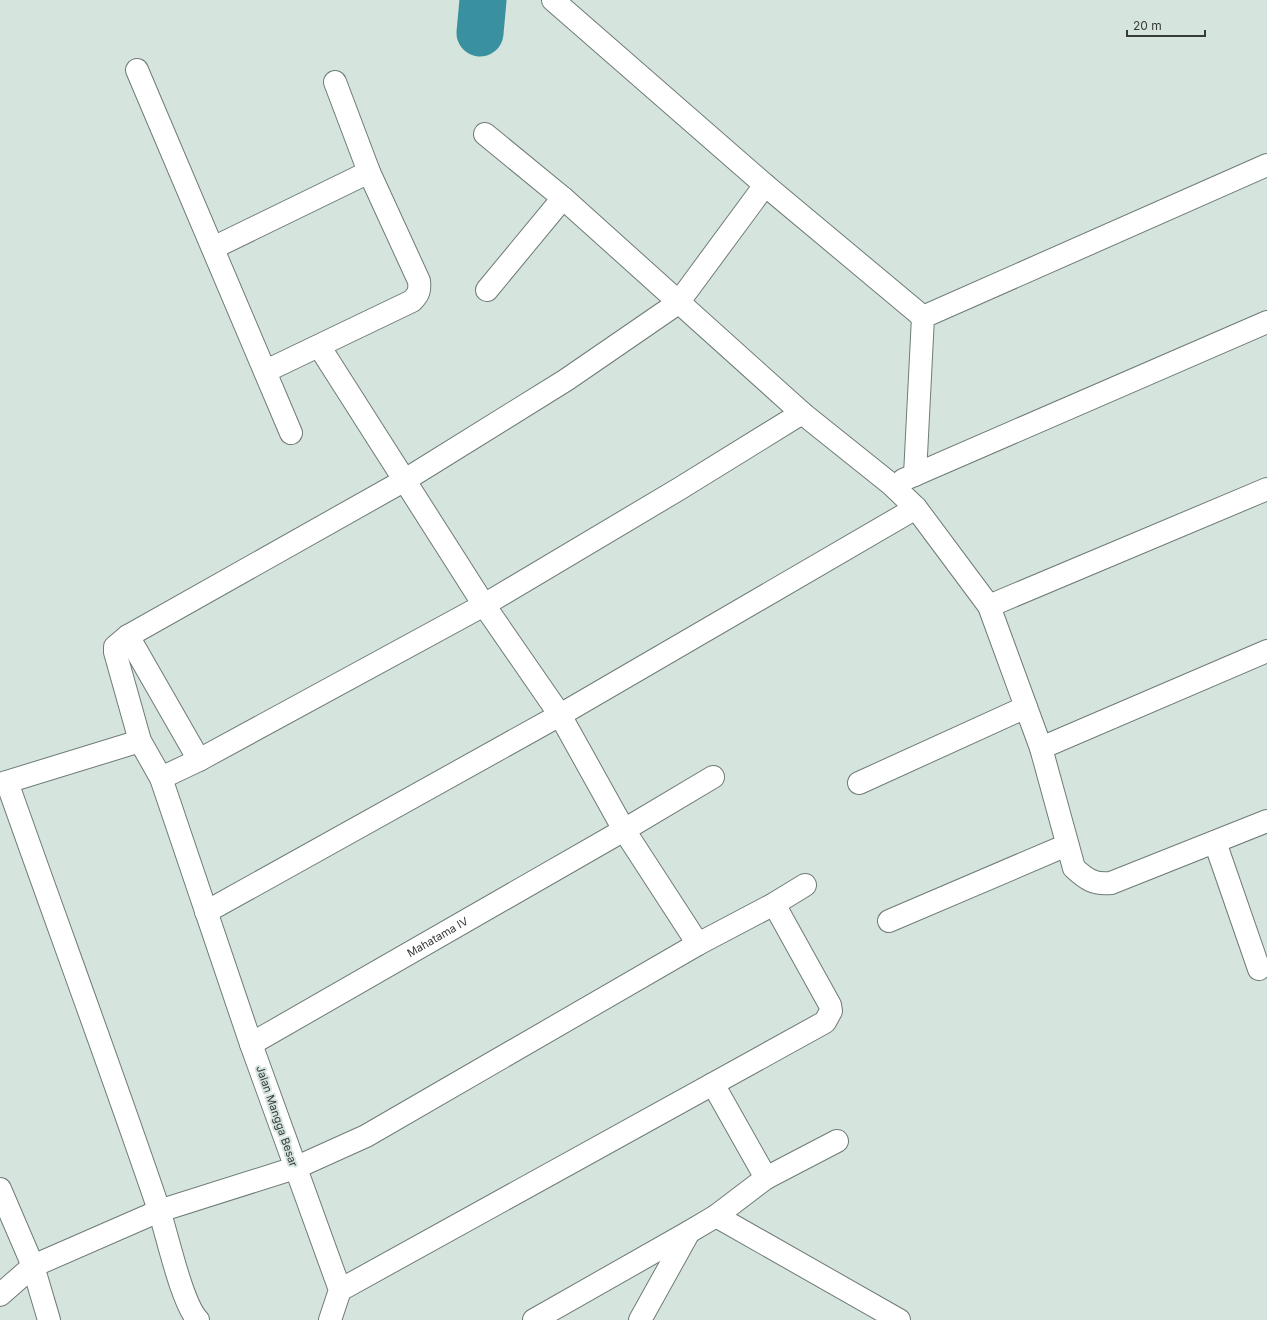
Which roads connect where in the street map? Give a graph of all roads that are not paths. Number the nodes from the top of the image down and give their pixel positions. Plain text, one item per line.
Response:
1 (553, 0) edge
2 (137, 70) dead end
3 (335, 82) dead end
4 (485, 134) dead end
5 (1267, 165) edge
6 (369, 172) junction
7 (765, 185) junction
8 (562, 198) junction
9 (212, 248) junction
10 (487, 290) dead end
11 (678, 303) junction
12 (923, 317) junction
13 (1267, 322) edge
14 (319, 346) junction
15 (266, 371) junction
16 (802, 413) junction
17 (291, 433) dead end
18 (915, 475) junction
19 (405, 480) junction
20 (892, 485) junction
21 (1267, 489) edge
22 (916, 508) junction
23 (484, 605) junction
24 (989, 606) junction
25 (128, 636) junction
26 (1267, 651) edge
27 (1026, 707) junction
28 (560, 715) junction
29 (140, 741) junction
30 (1041, 748) junction
31 (199, 760) junction
32 (713, 777) dead end
33 (161, 778) junction
34 (3, 783) edge
35 (859, 783) dead end
36 (1267, 821) edge
37 (624, 830) junction
38 (1215, 842) junction
39 (1067, 845) junction
40 (806, 885) dead end
41 (774, 904) junction
42 (206, 912) junction
43 (889, 921) dead end
44 (698, 944) junction
45 (1259, 969) dead end
46 (251, 1044) junction
47 (713, 1084) junction
48 (837, 1141) dead end
49 (295, 1168) junction
50 (766, 1178) junction
51 (0, 1189) edge
52 (159, 1211) junction
53 (716, 1216) junction
54 (689, 1232) junction
55 (33, 1266) junction
56 (340, 1290) junction
57 (0, 1295) edge
58 (49, 1320) edge
59 (198, 1320) edge
60 (330, 1320) edge
61 (534, 1320) edge
62 (640, 1320) edge
63 (899, 1320) edge

1 - 7 street
2 - 9 street
3 - 6 street
4 - 8 street
5 - 12 street
6 - 9 street
6 - 14 street
7 - 11 street, Jalan Mangga Besar
7 - 12 street
8 - 10 street
8 - 11 street
9 - 15 street
11 - 16 street
11 - 19 street, Jalan Mangga Besar
12 - 18 street
13 - 18 street
14 - 15 street
14 - 19 street
15 - 17 street
16 - 20 street
16 - 23 street
18 - 20 street
19 - 23 street
19 - 25 street, Jalan Mangga Besar
20 - 22 street
21 - 24 street
22 - 24 street
22 - 28 street
23 - 28 street
23 - 31 street
24 - 27 street
25 - 29 street, Jalan Mangga Besar
25 - 31 street
26 - 30 street
27 - 30 street
27 - 35 street
28 - 37 street
28 - 42 street
29 - 33 street, Jalan Mangga Besar
29 - 34 street
30 - 39 street
31 - 33 street
32 - 37 street, Mahatama IV
33 - 42 street, Jalan Mangga Besar
34 - 52 street
36 - 38 street
37 - 44 street
37 - 46 street, Mahatama IV
38 - 39 street
38 - 45 street
39 - 43 street
40 - 41 street
41 - 44 street
41 - 47 street
42 - 46 street, Jalan Mangga Besar
44 - 49 street
46 - 49 street, Jalan Mangga Besar
47 - 50 street
47 - 56 street
48 - 50 street
49 - 52 street
49 - 56 street, Jalan Mangga Besar
50 - 53 street
51 - 55 street
52 - 55 street
52 - 59 street
53 - 54 street
53 - 63 street
54 - 61 street
54 - 62 street
55 - 57 street
55 - 58 street
56 - 60 street

